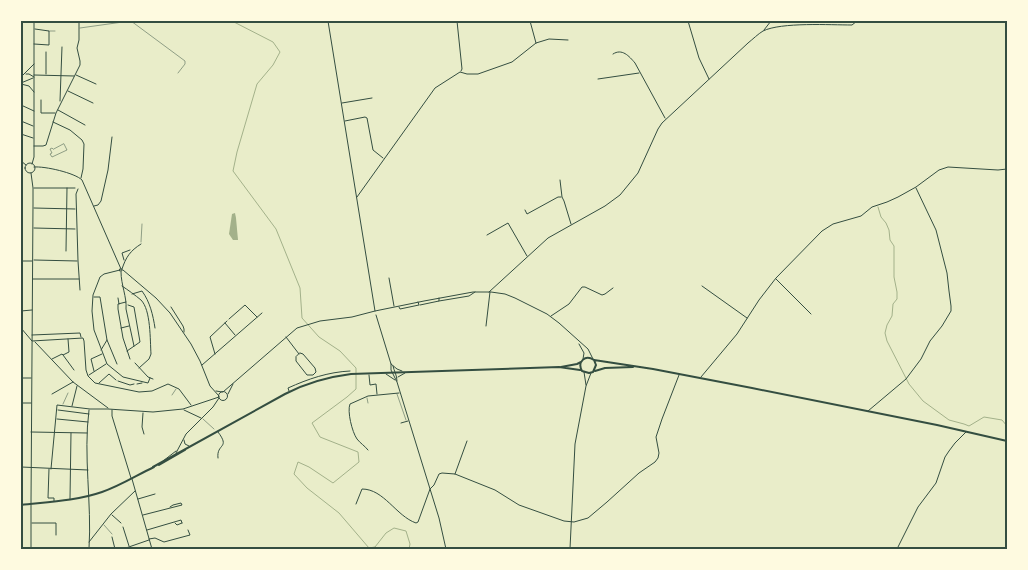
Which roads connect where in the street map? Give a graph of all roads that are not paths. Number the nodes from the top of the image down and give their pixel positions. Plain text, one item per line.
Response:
1 (34, 21) edge
2 (79, 21) edge
3 (130, 21) edge
4 (328, 21) edge
5 (457, 21) edge
6 (530, 21) edge
7 (688, 21) edge
8 (771, 21) edge
9 (858, 21) edge
10 (34, 29) junction
11 (79, 29) junction
12 (50, 31) junction
13 (55, 31) dead end
14 (762, 32) junction
15 (568, 40) dead end
16 (34, 44) junction
17 (536, 44) junction
18 (62, 47) dead end
19 (46, 52) dead end
20 (613, 54) dead end
21 (34, 63) junction
22 (460, 72) junction
23 (178, 73) dead end
24 (640, 73) junction
25 (46, 75) junction
26 (62, 76) junction
27 (75, 76) junction
28 (22, 77) edge
29 (34, 77) junction
30 (598, 79) dead end
31 (709, 80) junction
32 (21, 84) edge
33 (96, 84) dead end
34 (67, 91) junction
35 (34, 92) junction
36 (372, 98) dead end
37 (41, 100) dead end
38 (60, 104) junction
39 (93, 104) dead end
40 (341, 104) junction
41 (21, 105) edge
42 (57, 110) junction
43 (34, 111) junction
44 (56, 113) junction
45 (666, 119) junction
46 (21, 121) edge
47 (344, 121) junction
48 (52, 122) junction
49 (85, 125) dead end
50 (34, 126) junction
51 (21, 134) edge
52 (112, 137) dead end
53 (34, 138) junction
54 (34, 146) junction
55 (52, 157) joint
56 (384, 159) junction
57 (21, 162) edge
58 (32, 164) junction
59 (26, 165) junction
60 (34, 167) junction
61 (1007, 169) edge
62 (31, 173) junction
63 (81, 178) junction
64 (560, 180) dead end
65 (916, 187) junction
66 (33, 188) junction
67 (66, 188) junction
68 (562, 197) junction
69 (356, 198) junction
70 (93, 206) junction
71 (33, 208) junction
72 (66, 208) junction
73 (75, 209) dead end
74 (525, 210) dead end
75 (142, 224) dead end
76 (571, 225) junction
77 (33, 228) junction
78 (66, 228) junction
79 (75, 228) dead end
80 (486, 236) dead end
81 (140, 244) joint
82 (132, 250) junction
83 (66, 251) dead end
84 (528, 256) junction
85 (33, 260) junction
86 (21, 261) edge
87 (78, 261) junction
88 (124, 261) junction
89 (121, 270) junction
90 (389, 278) dead end
91 (776, 278) junction
92 (32, 279) junction
93 (79, 279) junction
94 (122, 286) junction
95 (702, 286) dead end
96 (613, 288) dead end
97 (80, 290) dead end
98 (490, 292) junction
99 (132, 294) junction
100 (93, 297) junction
101 (118, 298) dead end
102 (439, 300) junction
103 (418, 302) junction
104 (127, 303) junction
105 (118, 304) junction
106 (399, 306) junction
107 (419, 306) junction
108 (171, 307) dead end
109 (395, 307) junction
110 (32, 310) junction
111 (134, 310) junction
112 (21, 311) edge
113 (127, 311) junction
114 (375, 311) junction
115 (262, 313) dead end
116 (811, 314) dead end
117 (376, 315) dead end
118 (550, 316) junction
119 (257, 318) junction
120 (748, 318) junction
121 (229, 319) dead end
122 (130, 326) junction
123 (486, 326) dead end
124 (21, 328) edge
125 (121, 328) junction
126 (155, 328) dead end
127 (22, 331) edge
128 (183, 332) junction
129 (54, 334) junction
130 (32, 335) junction
131 (236, 336) junction
132 (286, 337) junction
133 (68, 338) junction
134 (82, 338) junction
135 (54, 339) junction
136 (107, 340) junction
137 (34, 341) junction
138 (578, 341) junction
139 (134, 346) junction
140 (101, 350) junction
141 (127, 351) junction
142 (102, 354) junction
143 (215, 354) junction
144 (299, 354) junction
145 (63, 355) junction
146 (51, 359) junction
147 (130, 359) dead end
148 (210, 359) junction
149 (200, 360) junction
150 (594, 360) junction
151 (582, 361) junction
152 (134, 363) dead end
153 (107, 364) junction
154 (117, 364) dead end
155 (391, 365) junction
156 (202, 366) junction
157 (559, 367) junction
158 (638, 367) junction
159 (139, 368) junction
160 (74, 370) dead end
161 (350, 371) dead end
162 (94, 372) junction
163 (405, 372) junction
164 (583, 372) junction
165 (592, 372) junction
166 (367, 373) junction
167 (383, 373) junction
168 (393, 373) junction
169 (680, 374) junction
170 (88, 376) junction
171 (21, 378) edge
172 (32, 378) junction
173 (150, 378) junction
174 (700, 378) junction
175 (153, 379) dead end
176 (396, 381) junction
177 (73, 382) junction
178 (142, 382) junction
179 (98, 383) junction
180 (234, 383) junction
181 (77, 385) junction
182 (586, 386) junction
183 (176, 388) junction
184 (215, 391) junction
185 (289, 391) junction
186 (222, 392) junction
187 (68, 393) dead end
188 (398, 393) junction
189 (52, 394) dead end
190 (228, 394) junction
191 (378, 394) junction
192 (172, 395) dead end
193 (367, 396) junction
194 (219, 397) junction
195 (187, 401) junction
196 (222, 401) junction
197 (21, 403) edge
198 (31, 403) junction
199 (368, 403) dead end
200 (63, 406) junction
201 (191, 406) junction
202 (72, 407) junction
203 (213, 407) junction
204 (90, 409) junction
205 (108, 409) junction
206 (112, 409) junction
207 (184, 409) junction
208 (58, 410) dead end
209 (868, 411) junction
210 (143, 412) junction
211 (89, 414) junction
212 (202, 418) junction
213 (55, 419) junction
214 (408, 421) junction
215 (88, 423) junction
216 (401, 423) dead end
217 (214, 429) dead end
218 (218, 431) junction
219 (966, 431) junction
220 (31, 432) junction
221 (54, 432) junction
222 (71, 433) junction
223 (88, 433) junction
224 (144, 434) dead end
225 (183, 439) junction
226 (467, 441) dead end
227 (1007, 441) edge
228 (190, 446) junction
229 (368, 450) dead end
230 (176, 454) junction
231 (218, 458) dead end
232 (21, 467) edge
233 (153, 467) junction
234 (30, 468) junction
235 (50, 469) junction
236 (71, 469) junction
237 (88, 470) junction
238 (455, 474) junction
239 (132, 479) junction
240 (430, 489) junction
241 (135, 491) junction
242 (155, 494) dead end
243 (89, 496) junction
244 (138, 499) junction
245 (70, 500) junction
246 (54, 502) junction
247 (31, 504) junction
248 (356, 504) dead end
249 (21, 505) edge
250 (170, 508) dead end
251 (111, 514) junction
252 (142, 516) junction
253 (175, 522) dead end
254 (31, 523) junction
255 (120, 523) dead end
256 (103, 524) junction
257 (123, 527) dead end
258 (147, 530) junction
259 (188, 530) dead end
260 (56, 535) dead end
261 (112, 535) joint
262 (150, 539) junction
263 (89, 542) junction
264 (129, 547) junction
265 (30, 549) edge
266 (89, 549) edge
267 (115, 549) edge
268 (123, 549) edge
269 (152, 549) edge
270 (446, 549) edge
271 (570, 549) edge
272 (897, 549) edge

1 - 10 street
2 - 11 street
3 - 11 street
3 - 23 street
4 - 40 street
5 - 22 street
6 - 17 street
7 - 31 street
8 - 14 street
9 - 14 street
10 - 12 street
10 - 16 street
11 - 27 street
12 - 13 street
12 - 16 street
14 - 31 street
15 - 17 street
16 - 21 street
17 - 22 street
18 - 26 street
19 - 25 street
20 - 24 street
21 - 28 street
21 - 29 street
22 - 56 street
24 - 30 street
24 - 45 street
25 - 26 street
25 - 29 street
26 - 27 street
26 - 38 street
27 - 33 street
27 - 34 street
28 - 29 street
29 - 32 street
29 - 35 street
31 - 45 street
32 - 35 street
34 - 38 street
34 - 39 street
35 - 43 street
36 - 40 street
37 - 44 street
38 - 42 street
40 - 47 street
41 - 43 street
42 - 44 street
42 - 49 street
43 - 50 street
44 - 48 street
45 - 76 street
46 - 50 street
47 - 56 street
47 - 69 street
48 - 54 street
48 - 63 street
50 - 53 street
51 - 53 street
52 - 70 street
53 - 54 street
54 - 58 street
55 - 55 street
56 - 69 street
57 - 59 street
58 - 59 street
58 - 60 street
59 - 62 street
60 - 62 street
60 - 63 street
61 - 65 street
62 - 66 street
63 - 70 street
64 - 68 street
65 - 91 street
65 - 209 street
66 - 67 street
66 - 71 street
67 - 72 street
67 - 87 street
68 - 74 street
68 - 76 street
69 - 114 street
70 - 89 street
71 - 72 street
71 - 77 street
72 - 73 street
72 - 78 street
75 - 81 street
76 - 84 street
77 - 78 street
77 - 85 street
78 - 79 street
78 - 83 street
80 - 84 street
81 - 82 street
82 - 88 street
82 - 88 street
84 - 98 street
85 - 86 street
85 - 87 street
85 - 92 street
87 - 93 street
88 - 89 street
89 - 94 street
89 - 100 street
89 - 128 street
90 - 109 street
91 - 116 street
91 - 120 street
92 - 93 street
92 - 110 street
93 - 97 street
94 - 99 street
94 - 104 street
95 - 120 street
96 - 118 street
98 - 102 street
98 - 118 street
98 - 123 street
99 - 126 street
99 - 159 street
100 - 136 street
100 - 140 street
101 - 105 street
102 - 103 street
102 - 107 street
103 - 106 street
103 - 107 street
104 - 105 street
104 - 111 street
104 - 113 street
105 - 125 street
106 - 107 street
106 - 109 street
108 - 128 street
109 - 114 street
110 - 112 street
110 - 130 street
111 - 113 street
111 - 139 street
113 - 122 street
114 - 132 street
115 - 119 street
117 - 155 street
118 - 138 street
119 - 121 street
119 - 131 street
120 - 174 street
122 - 125 street
122 - 139 street
124 - 127 street
125 - 141 street
127 - 137 street
128 - 149 street
129 - 130 street
129 - 134 street
129 - 135 street
130 - 137 street
131 - 143 street
131 - 143 street
132 - 144 street
132 - 180 street
133 - 134 street
133 - 135 street
133 - 145 street
134 - 170 street
135 - 137 street
136 - 140 street
136 - 154 street
137 - 146 street
137 - 172 street
138 - 150 street
138 - 151 street
139 - 141 street
140 - 142 street
141 - 147 street
142 - 153 street
142 - 162 street
143 - 148 street
144 - 144 street
145 - 146 street
145 - 160 street
146 - 177 street
148 - 149 street
148 - 156 street
149 - 156 street
150 - 151 main road
150 - 158 main road
150 - 165 main road
151 - 157 main road
151 - 164 main road
152 - 159 street
153 - 162 street
153 - 178 street
155 - 163 street
155 - 167 street
155 - 168 street
156 - 184 street
157 - 163 main road
157 - 164 main road
158 - 165 main road
158 - 169 main road
159 - 173 street
161 - 185 street
162 - 170 street
163 - 168 main road
163 - 176 street
164 - 165 main road
164 - 182 street
165 - 182 street
166 - 167 main road
166 - 185 main road
166 - 191 street
167 - 168 main road
167 - 176 street
168 - 176 street
169 - 174 main road
169 - 238 street
170 - 179 street
171 - 172 street
172 - 198 street
173 - 175 street
173 - 178 street
174 - 209 main road
176 - 188 street
177 - 181 street
177 - 189 street
178 - 179 street
179 - 183 street
180 - 186 street
180 - 190 street
181 - 202 street
181 - 205 street
182 - 271 street
183 - 192 street
183 - 195 street
184 - 186 street
184 - 194 street
185 - 218 main road
186 - 190 street
186 - 194 street
187 - 200 street
188 - 191 street
188 - 214 street
190 - 196 street
191 - 193 street
193 - 199 street
193 - 229 street
194 - 196 street
194 - 201 street
194 - 203 street
195 - 201 street
195 - 207 street
196 - 203 street
197 - 198 street
198 - 220 street
200 - 202 street
200 - 213 street
201 - 207 street
202 - 204 street
203 - 212 street
204 - 205 street
204 - 211 street
205 - 206 street
206 - 210 street
206 - 239 street
207 - 210 street
207 - 212 street
208 - 211 street
209 - 219 main road
210 - 224 street
211 - 215 street
212 - 217 street
212 - 225 street
213 - 215 street
213 - 221 street
214 - 216 street
214 - 240 street
215 - 223 street
218 - 228 main road
218 - 231 street
219 - 227 main road
219 - 272 street
220 - 221 street
220 - 234 street
221 - 222 street
221 - 235 street
222 - 223 street
222 - 236 street
223 - 237 street
225 - 228 street
225 - 230 street
226 - 238 street
228 - 230 main road
230 - 233 main road
230 - 233 main road
232 - 234 street
233 - 239 main road
234 - 235 street
234 - 247 street
235 - 236 street
235 - 246 street
236 - 237 street
236 - 245 street
237 - 243 street
238 - 240 street
239 - 241 street
239 - 243 main road
240 - 248 street
240 - 270 street
241 - 244 street
241 - 251 street
242 - 244 street
243 - 245 main road
243 - 263 street
244 - 252 street
245 - 246 main road
246 - 247 main road
247 - 249 main road
247 - 254 street
250 - 252 street
251 - 255 street
251 - 256 street
252 - 258 street
253 - 258 street
254 - 260 street
254 - 265 street
256 - 261 street
256 - 263 street
257 - 264 street
258 - 262 street
259 - 262 street
261 - 267 street
262 - 264 street
262 - 269 street
263 - 266 street
264 - 268 street

